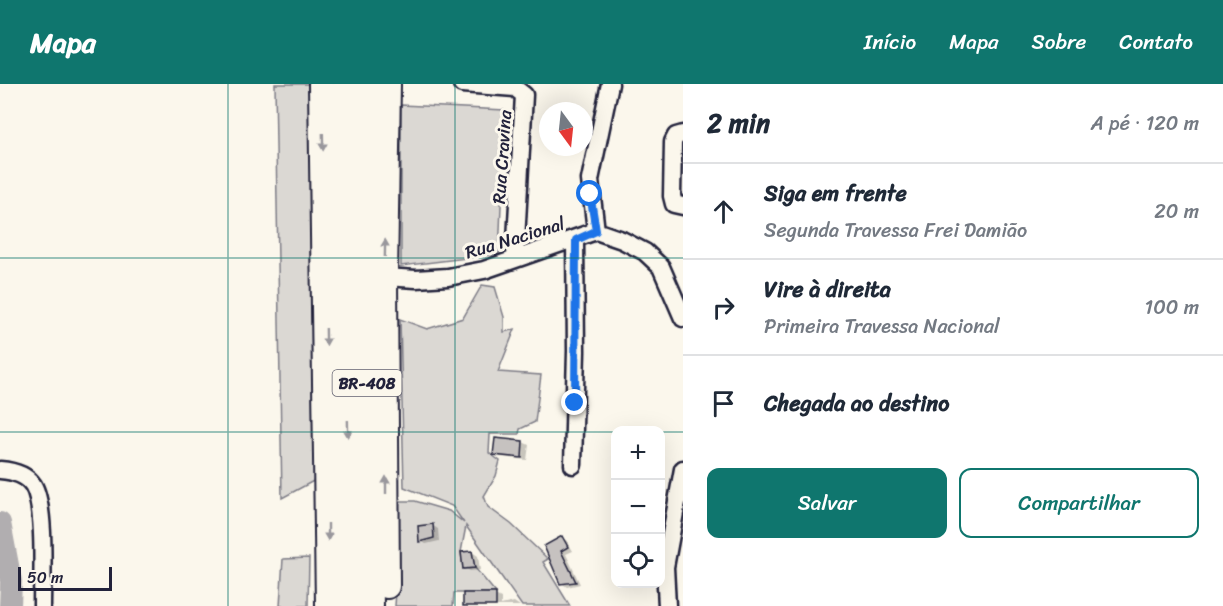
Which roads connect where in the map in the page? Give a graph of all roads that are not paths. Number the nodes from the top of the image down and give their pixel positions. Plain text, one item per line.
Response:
1 (321, 84) edge
2 (345, 84) edge
3 (365, 84) edge
4 (388, 84) edge
5 (462, 84) edge
6 (610, 85) edge
7 (683, 134) edge
8 (355, 160) junction
9 (683, 206) edge
10 (596, 231) junction
11 (576, 240) junction
12 (515, 258) junction
13 (385, 277) junction
14 (683, 318) edge
15 (573, 465) dead end
16 (683, 469) edge
17 (0, 470) edge
18 (42, 606) edge
19 (328, 606) edge
20 (350, 606) edge
21 (371, 606) edge
22 (387, 606) edge
23 (667, 606) edge

1 -> 19 highway
2 - 8 highway, BR-408
3 - 8 highway, BR-408
13 -> 4 highway
5 - 12 street, Rua Cravina
6 - 10 street
7 - 9 street
8 -> 20 highway, BR-408
8 - 21 highway, BR-408
10 - 11 street, Rua Nacional
10 - 14 street
11 - 12 street, Rua Nacional
11 - 15 street
12 - 13 street, Rua Nacional
22 -> 13 highway
16 - 23 street
17 - 18 street

